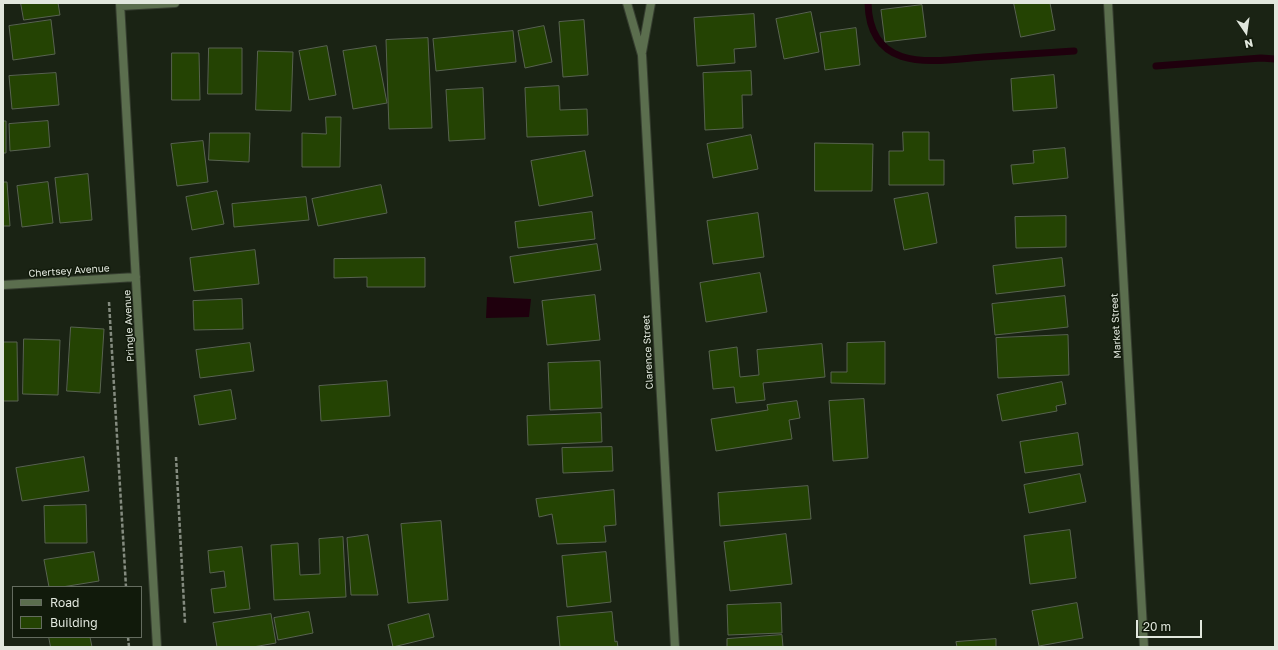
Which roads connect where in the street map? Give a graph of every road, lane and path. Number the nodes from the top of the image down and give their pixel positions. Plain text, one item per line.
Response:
1 (175, 3) edge
2 (627, 3) edge
3 (652, 3) edge
4 (1108, 3) edge
5 (121, 5) edge
6 (642, 55) junction
7 (136, 277) junction
8 (3, 285) edge
9 (109, 302) dead end
10 (176, 457) dead end
11 (126, 586) edge
12 (185, 623) dead end
13 (157, 647) edge
14 (674, 647) edge
15 (1144, 647) edge

1 - 5 street
2 - 6 street, Clarence Street
3 - 6 street, Clarence Street
4 - 15 street, Market Street
5 - 7 street, Pringle Avenue
6 - 14 street, Clarence Street
7 - 8 street, Chertsey Avenue
7 - 13 street, Pringle Avenue
9 - 11 path
10 - 12 path

